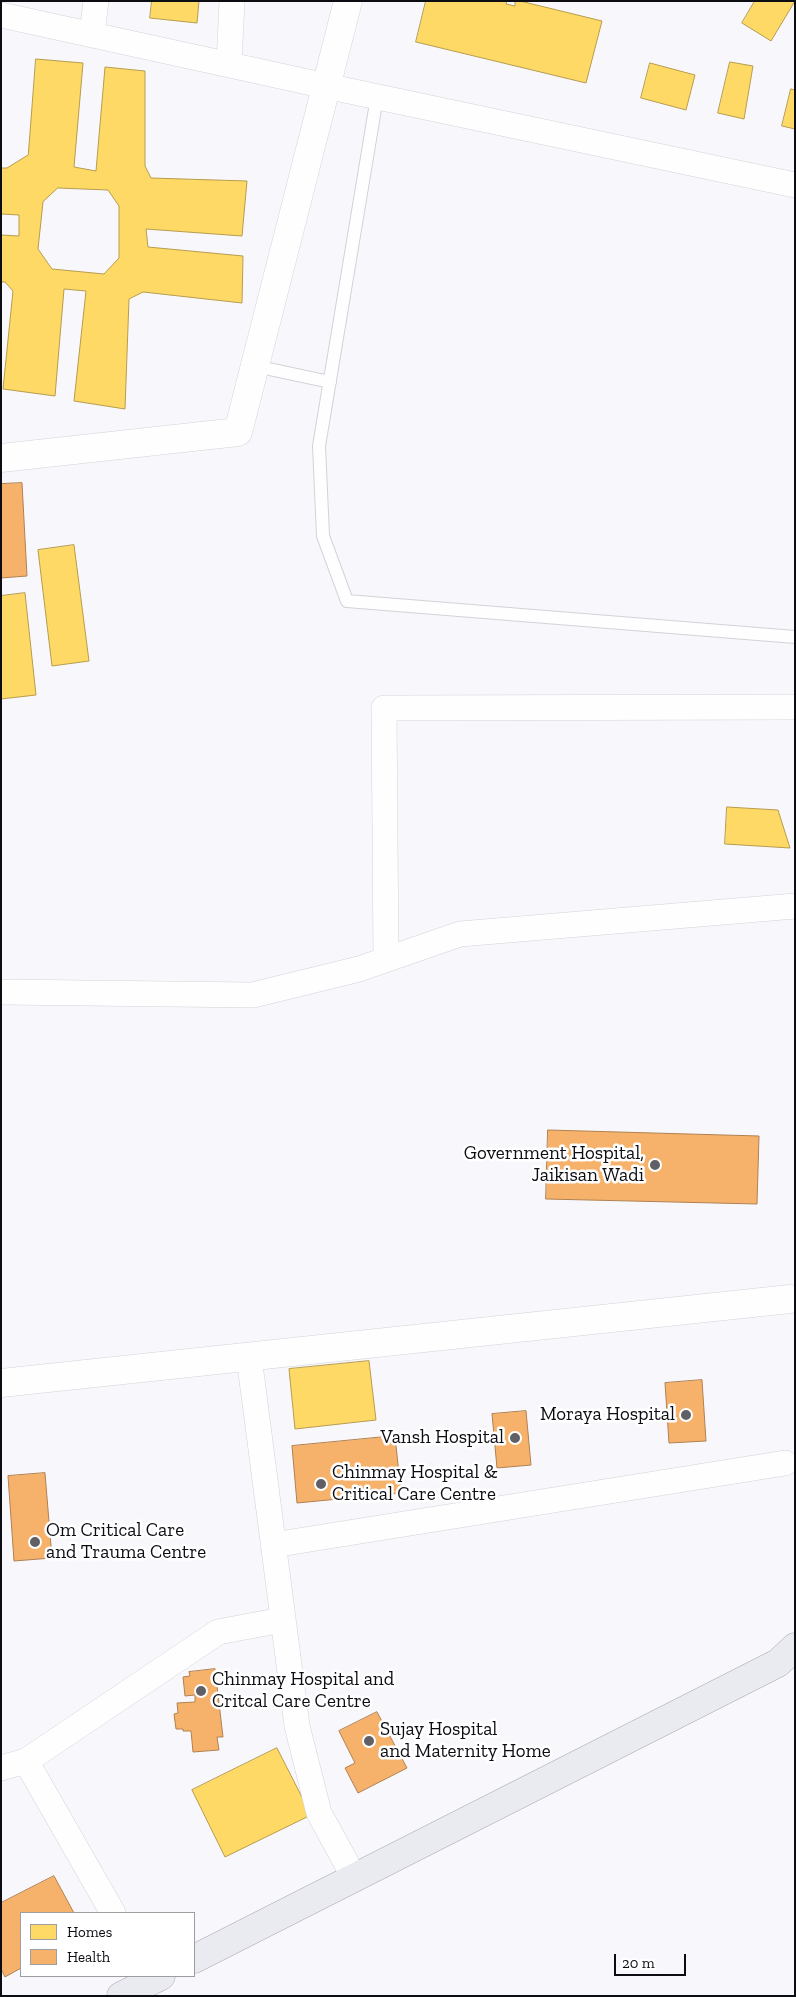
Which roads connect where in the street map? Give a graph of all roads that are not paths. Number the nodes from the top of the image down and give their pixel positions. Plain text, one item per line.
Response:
1 (96, 1) edge
2 (232, 1) edge
3 (348, 1) edge
4 (1, 15) edge
5 (92, 34) junction
6 (229, 64) junction
7 (326, 86) junction
8 (377, 97) junction
9 (795, 185) edge
10 (255, 366) junction
11 (330, 382) junction
12 (1, 458) edge
13 (795, 637) edge
14 (795, 707) edge
15 (795, 906) edge
16 (386, 959) junction
17 (1, 992) edge
18 (790, 1299) dead end
19 (249, 1357) junction
20 (1, 1383) edge
21 (784, 1463) dead end
22 (272, 1545) junction
23 (282, 1620) junction
24 (795, 1647) edge
25 (26, 1761) junction
26 (1, 1768) edge
27 (354, 1877) junction
28 (111, 1912) edge
29 (195, 1958) edge
30 (153, 1977) edge
31 (121, 1996) edge

1 - 5 street
2 - 6 street
3 - 7 street
4 - 5 street
5 - 6 street
6 - 7 street
7 - 8 street
7 - 10 street
8 - 9 street
8 - 11 lane
10 - 11 lane
10 - 12 street
11 - 13 lane
14 - 16 street
15 - 16 street
16 - 17 street
18 - 19 street
19 - 20 street
19 - 22 street
21 - 22 street
22 - 23 street
23 - 25 street
23 - 27 street
24 - 27 main road
25 - 26 street
25 - 28 street
27 - 29 main road
30 - 31 main road

